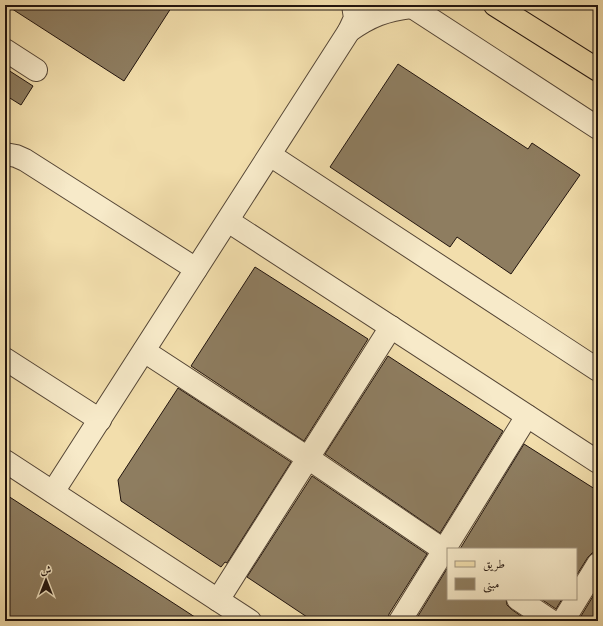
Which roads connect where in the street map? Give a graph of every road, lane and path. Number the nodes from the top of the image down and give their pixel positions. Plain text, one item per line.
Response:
1 (353, 5) edge
2 (495, 5) edge
3 (410, 6) edge
4 (349, 31) junction
5 (5, 50) edge
6 (36, 70) dead end
7 (598, 70) edge
8 (598, 128) edge
9 (5, 154) edge
10 (270, 155) junction
11 (228, 221) junction
12 (196, 269) junction
13 (391, 327) junction
14 (144, 351) junction
15 (5, 359) edge
16 (598, 370) edge
17 (527, 416) junction
18 (100, 420) junction
19 (308, 458) junction
20 (5, 461) edge
21 (598, 462) edge
22 (53, 492) junction
23 (448, 548) edge
24 (446, 551) edge
25 (598, 564) edge
26 (577, 599) edge
27 (520, 600) edge
28 (577, 600) edge
29 (232, 613) edge
30 (400, 621) edge
31 (551, 621) edge
32 (564, 621) edge

1 - 4 street
2 - 7 main road
3 - 4 street
3 - 8 street
4 - 10 street
5 - 6 street
9 - 12 street
10 - 11 street
10 - 16 street
11 - 12 street
11 - 13 street
12 - 14 street
13 - 17 street
13 - 19 street
14 - 18 street
14 - 19 street
15 - 18 street
17 - 21 street
17 - 23 street
18 - 22 street
19 - 24 street
19 - 29 street
20 - 22 street
22 - 29 street
24 - 30 street
25 - 26 street
27 - 31 street
28 - 32 street

